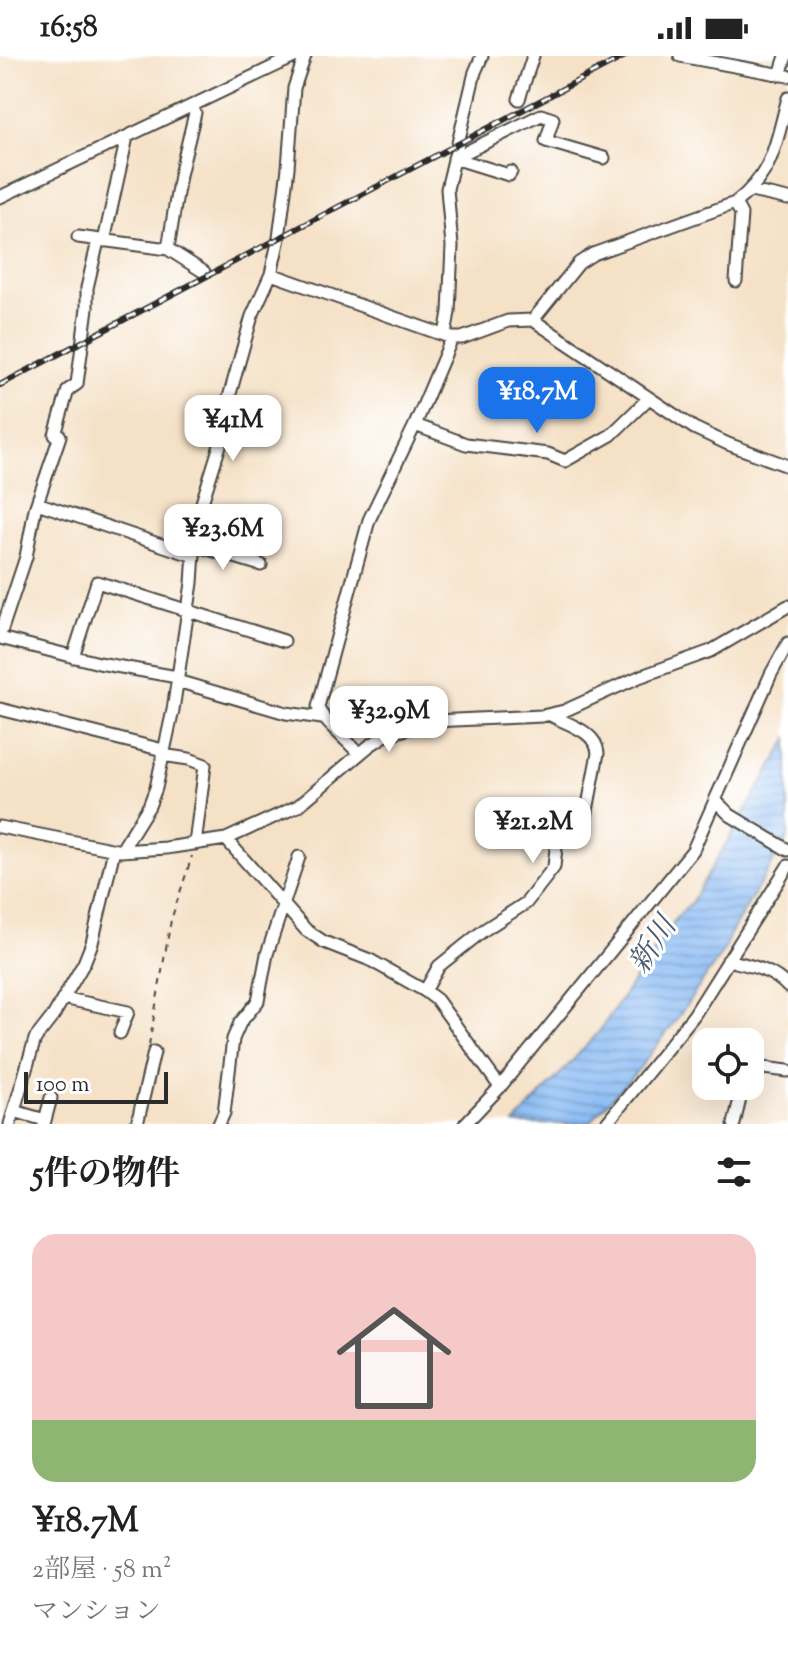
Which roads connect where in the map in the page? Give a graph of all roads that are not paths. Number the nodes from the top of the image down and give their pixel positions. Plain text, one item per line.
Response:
1 (296, 56) edge
2 (305, 56) edge
3 (482, 56) edge
4 (533, 56) edge
5 (680, 56) edge
6 (786, 56) edge
7 (784, 75) edge
8 (788, 98) edge
9 (519, 99) dead end
10 (192, 106) junction
11 (127, 137) junction
12 (454, 158) junction
13 (604, 158) dead end
14 (511, 172) dead end
15 (751, 191) junction
16 (0, 197) edge
17 (788, 199) edge
18 (735, 203) junction
19 (78, 237) dead end
20 (101, 241) junction
21 (168, 249) junction
22 (204, 272) dead end
23 (271, 274) junction
24 (736, 281) dead end
25 (533, 320) junction
26 (448, 336) junction
27 (649, 398) junction
28 (415, 425) junction
29 (788, 466) edge
30 (37, 503) junction
31 (195, 550) junction
32 (261, 565) dead end
33 (784, 609) edge
34 (187, 612) junction
35 (0, 636) edge
36 (284, 641) dead end
37 (788, 643) edge
38 (73, 657) junction
39 (177, 679) junction
40 (0, 709) edge
41 (549, 715) junction
42 (322, 718) junction
43 (162, 753) junction
44 (359, 754) junction
45 (715, 800) junction
46 (0, 827) edge
47 (226, 839) junction
48 (195, 844) junction
49 (118, 850) junction
50 (788, 850) edge
51 (299, 857) dead end
52 (788, 866) edge
53 (783, 884) edge
54 (284, 905) junction
55 (728, 960) junction
56 (788, 987) edge
57 (425, 991) junction
58 (63, 998) junction
59 (120, 1033) dead end
60 (150, 1055) road end
61 (764, 1068) edge
62 (788, 1071) edge
63 (500, 1087) junction
64 (51, 1098) dead end
65 (740, 1100) edge
66 (14, 1111) junction
67 (44, 1122) edge
68 (10, 1124) edge
69 (137, 1124) edge
70 (219, 1124) edge
71 (465, 1124) edge
72 (606, 1124) edge
73 (734, 1124) edge

1 - 10 street
2 - 23 street
3 - 12 street
4 - 9 street
5 - 7 street
6 - 7 street
8 - 15 street
10 - 11 street
10 - 21 street
11 - 16 street
11 - 20 street
12 - 13 street
12 - 14 street
12 - 26 street
15 - 17 street
15 - 18 street
18 - 24 street
18 - 25 street
19 - 20 street
20 - 21 street
20 - 30 street
21 - 22 street
23 - 26 street
23 - 31 street
25 - 26 street
25 - 27 street
26 - 28 street
27 - 28 street
27 - 29 street
28 - 42 street
30 - 31 street
30 - 35 street
31 - 32 street
31 - 34 street
33 - 41 street
34 - 36 street
34 - 38 street
34 - 39 street
35 - 38 street
37 - 45 street
38 - 39 street
39 - 42 street
39 - 43 street
40 - 43 street
41 - 44 street
41 - 57 street
42 - 44 street
43 - 48 street
43 - 49 street
44 - 47 street
45 - 50 street
45 - 63 street
46 - 49 street
47 - 48 street
47 - 54 street
48 - 49 street
49 - 58 street
51 - 54 street
52 - 53 street
53 - 55 street
54 - 57 street
54 - 70 street
55 - 56 street
55 - 72 street
57 - 63 street
58 - 59 street
58 - 66 street
60 - 69 street
61 - 62 street
63 - 71 street
64 - 67 street
65 - 73 street
66 - 67 street
66 - 68 street

